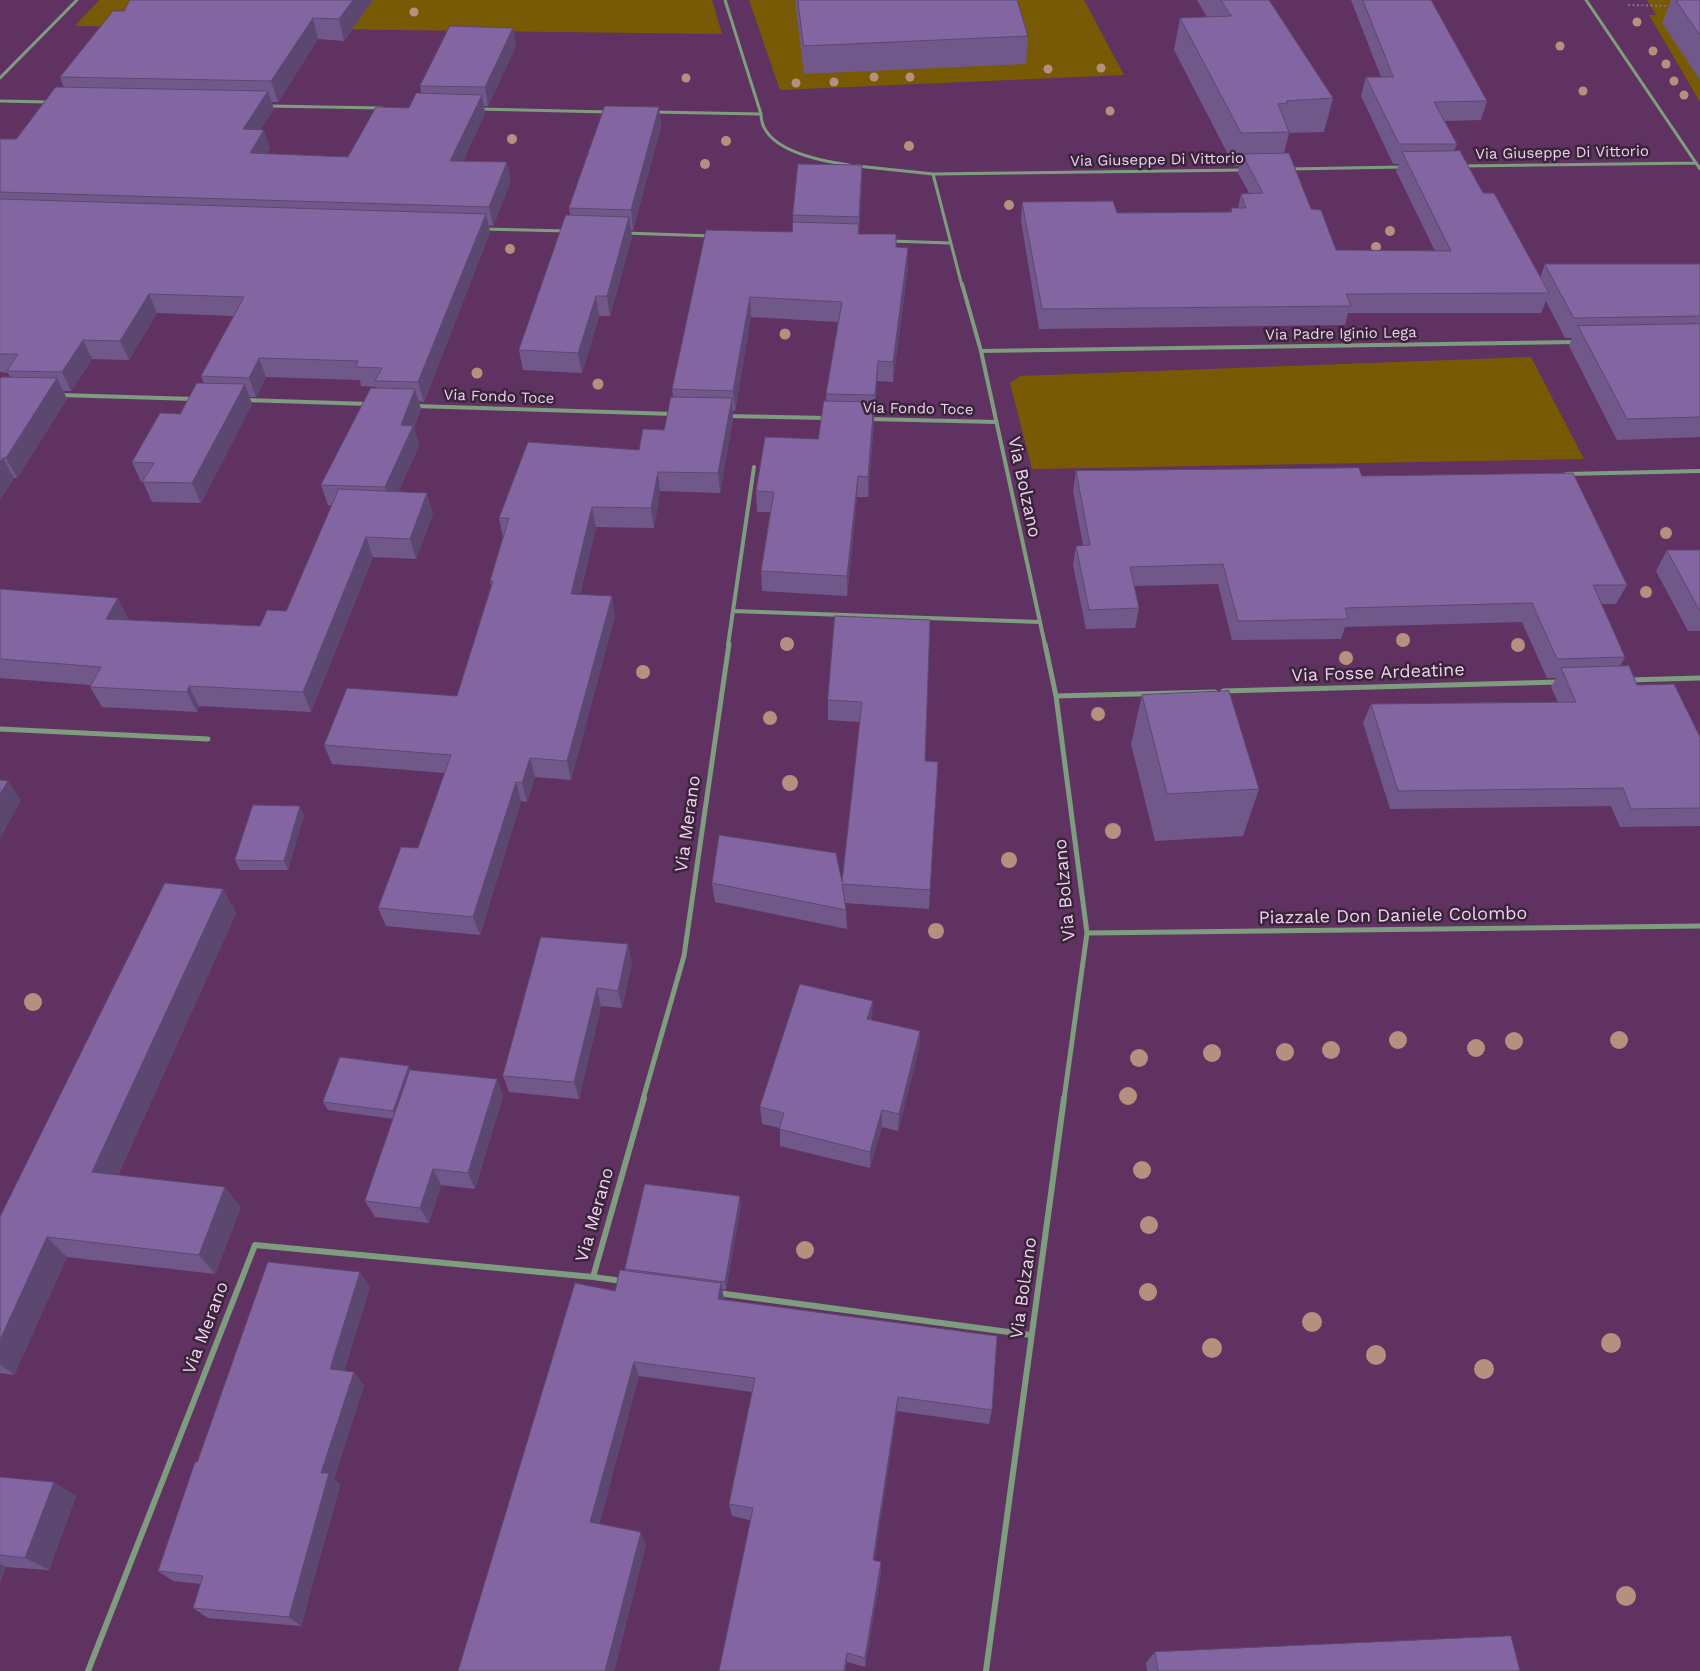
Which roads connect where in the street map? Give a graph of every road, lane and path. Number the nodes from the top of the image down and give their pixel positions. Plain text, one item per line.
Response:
1 (77, 0) edge
2 (725, 0) edge
3 (1586, 0) edge
4 (1658, 0) edge
5 (1590, 5) junction
6 (1662, 6) junction
7 (1671, 6) dead end
8 (0, 78) edge
9 (0, 101) edge
10 (56, 102) edge
11 (265, 106) edge
12 (384, 108) edge
13 (473, 109) edge
14 (612, 112) edge
15 (652, 112) edge
16 (761, 114) junction
17 (1696, 163) junction
18 (1452, 166) edge
19 (1412, 167) edge
20 (1284, 169) edge
21 (1700, 169) edge
22 (1254, 170) edge
23 (933, 174) junction
24 (475, 228) edge
25 (574, 231) edge
26 (624, 233) edge
27 (722, 236) edge
28 (881, 241) edge
29 (950, 243) junction
30 (1580, 342) edge
31 (981, 351) junction
32 (50, 394) edge
33 (200, 399) edge
34 (240, 400) edge
35 (379, 405) edge
36 (409, 406) edge
37 (679, 414) edge
38 (719, 415) edge
39 (828, 418) edge
40 (868, 419) edge
41 (996, 422) junction
42 (754, 467) dead end
43 (1700, 471) edge
44 (1561, 474) edge
45 (733, 611) junction
46 (1040, 622) junction
47 (1700, 678) edge
48 (1621, 680) edge
49 (1571, 681) edge
50 (1056, 696) junction
51 (0, 729) edge
52 (208, 740) dead end
53 (1700, 926) edge
54 (1087, 933) junction
55 (593, 1277) junction
56 (632, 1282) edge
57 (710, 1292) edge
58 (1032, 1335) junction
59 (88, 1671) edge
60 (986, 1671) edge

1 - 8 street
2 - 16 street, Via Giuseppe Di Vittorio
3 - 5 street
4 - 6 path
5 - 6 path
5 - 17 street
6 - 7 path
9 - 10 street
11 - 12 street
13 - 14 street
15 - 16 street
16 - 23 street, Via Giuseppe Di Vittorio
17 - 18 street, Via Giuseppe Di Vittorio
17 - 21 street
19 - 20 street
22 - 23 street, Via Giuseppe Di Vittorio
23 - 29 street, Via Bolzano
24 - 25 street
26 - 27 street
28 - 29 street
29 - 31 street, Via Bolzano
30 - 31 street, Via Padre Iginio Lega
31 - 41 street, Via Bolzano
32 - 33 street
34 - 35 street
36 - 37 street, Via Fondo Toce
38 - 39 street
40 - 41 street, Via Fondo Toce
41 - 46 street, Via Bolzano
42 - 45 street, Via Merano
43 - 44 street
45 - 46 street
45 - 55 street, Via Merano
46 - 50 street, Via Bolzano
47 - 48 street
49 - 50 street, Via Fosse Ardeatine
50 - 54 street, Via Bolzano
51 - 52 street
53 - 54 street, Piazzale Don Daniele Colombo
54 - 58 street, Via Bolzano
55 - 56 street
55 - 59 street, Via Merano
57 - 58 street
58 - 60 street, Via Bolzano

